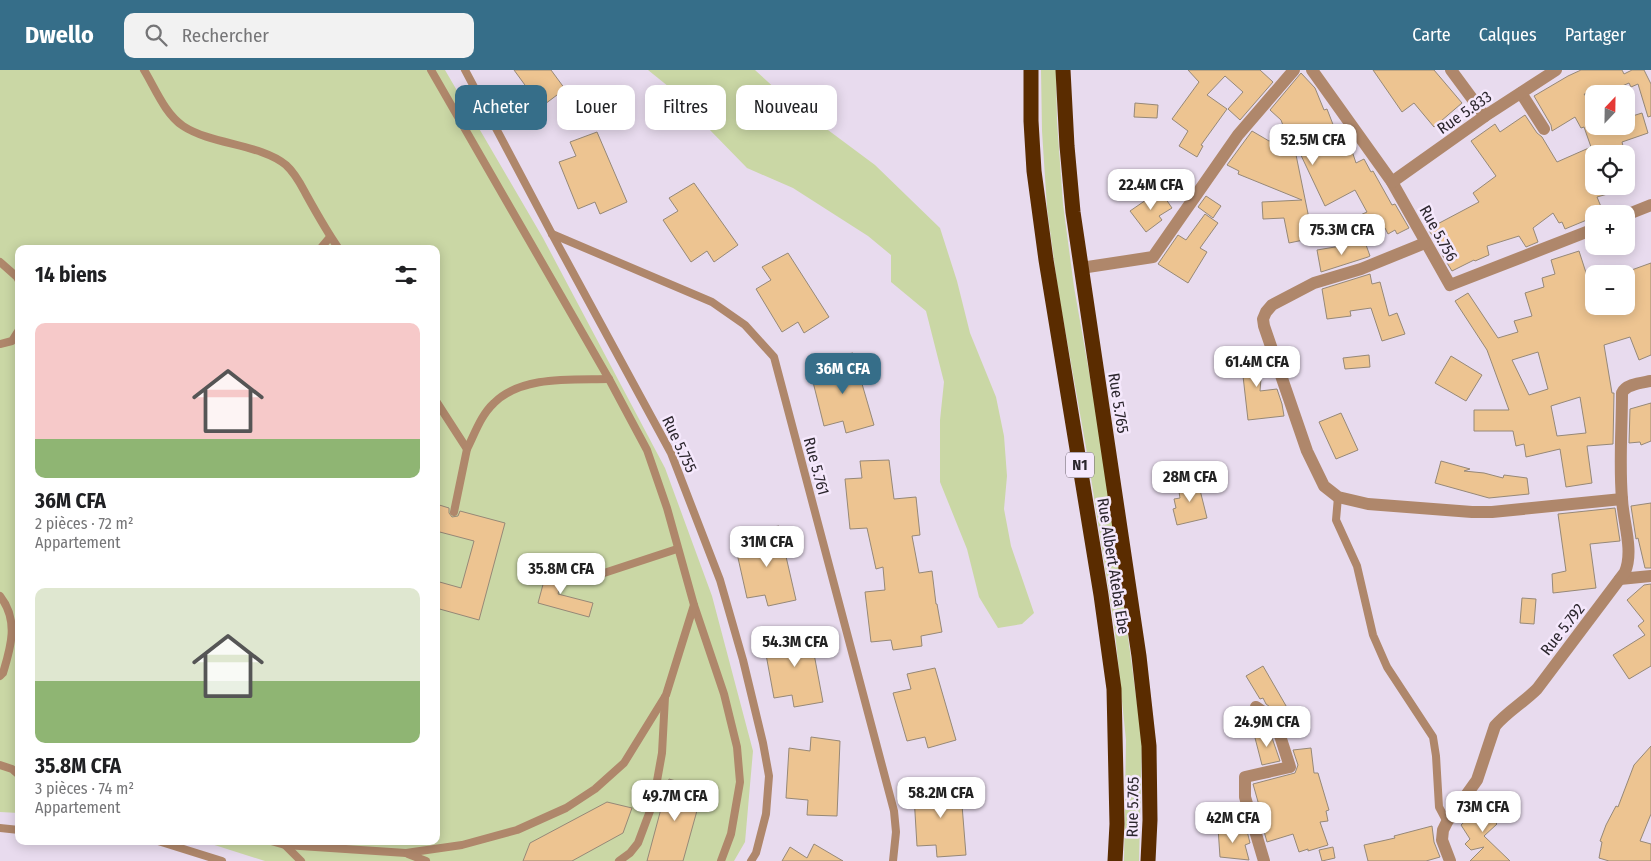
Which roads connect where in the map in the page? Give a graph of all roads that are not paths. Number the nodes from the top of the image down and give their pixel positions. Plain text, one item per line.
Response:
1 (144, 70) edge
2 (431, 70) edge
3 (466, 70) edge
4 (1031, 70) edge
5 (1063, 70) edge
6 (1294, 70) edge
7 (1312, 70) edge
8 (1451, 70) edge
9 (1556, 70) edge
10 (1521, 93) junction
11 (1485, 116) junction
12 (1544, 129) dead end
13 (1392, 182) junction
14 (1651, 205) edge
15 (1635, 212) edge
16 (1585, 232) edge
17 (552, 234) junction
18 (330, 237) junction
19 (1425, 243) junction
20 (323, 245) edge
21 (336, 245) edge
22 (0, 262) edge
23 (1081, 268) junction
24 (15, 275) edge
25 (15, 336) edge
26 (0, 344) edge
27 (609, 379) junction
28 (1651, 381) edge
29 (440, 407) edge
30 (467, 449) junction
31 (1338, 497) junction
32 (1622, 498) junction
33 (454, 512) dead end
34 (677, 549) junction
35 (604, 573) dead end
36 (1651, 576) edge
37 (1620, 579) junction
38 (0, 596) edge
39 (694, 605) junction
40 (0, 676) edge
41 (666, 695) junction
42 (1256, 707) dead end
43 (0, 765) edge
44 (15, 771) edge
45 (1446, 822) junction
46 (0, 828) edge
47 (15, 830) edge
48 (171, 845) edge
49 (286, 845) joint
50 (406, 853) junction
51 (222, 861) edge
52 (301, 861) edge
53 (426, 861) edge
54 (619, 861) edge
55 (721, 861) edge
56 (751, 861) edge
57 (893, 861) edge
58 (1114, 861) edge
59 (1148, 861) edge
60 (1264, 861) edge
61 (1450, 861) edge

1 - 18 lane
2 - 27 lane
3 - 17 lane, Rue 5.755
4 - 58 highway, Rue Albert Ateba Ebe / N1
5 - 23 highway, Rue 5.765 / N1
6 - 23 street
7 - 13 street, Rue 5.756
8 - 11 street
9 - 10 street, Rue 5.833
10 - 11 street, Rue 5.833
10 - 12 street
11 - 13 street, Rue 5.833
13 - 19 street, Rue 5.756
14 - 15 street
16 - 19 street, Rue 5.756
17 - 56 lane, Rue 5.755
17 - 57 lane, Rue 5.761
18 - 20 lane
18 - 21 lane
19 - 31 street
22 - 24 lane
23 - 59 highway, Rue 5.765 / N1
25 - 26 lane
27 - 30 lane
27 - 34 lane
28 - 32 street, Rue 5.792
29 - 30 lane
30 - 33 lane
31 - 32 street
31 - 45 lane
32 - 37 street, Rue 5.792
34 - 35 lane
34 - 39 lane
36 - 37 street
37 - 45 street, Rue 5.792
38 - 40 lane
39 - 41 lane
39 - 55 lane
41 - 50 lane
41 - 54 lane
42 - 60 street
43 - 44 lane
45 - 61 street
46 - 47 lane
48 - 51 lane
49 - 50 lane
49 - 52 lane
50 - 53 lane

